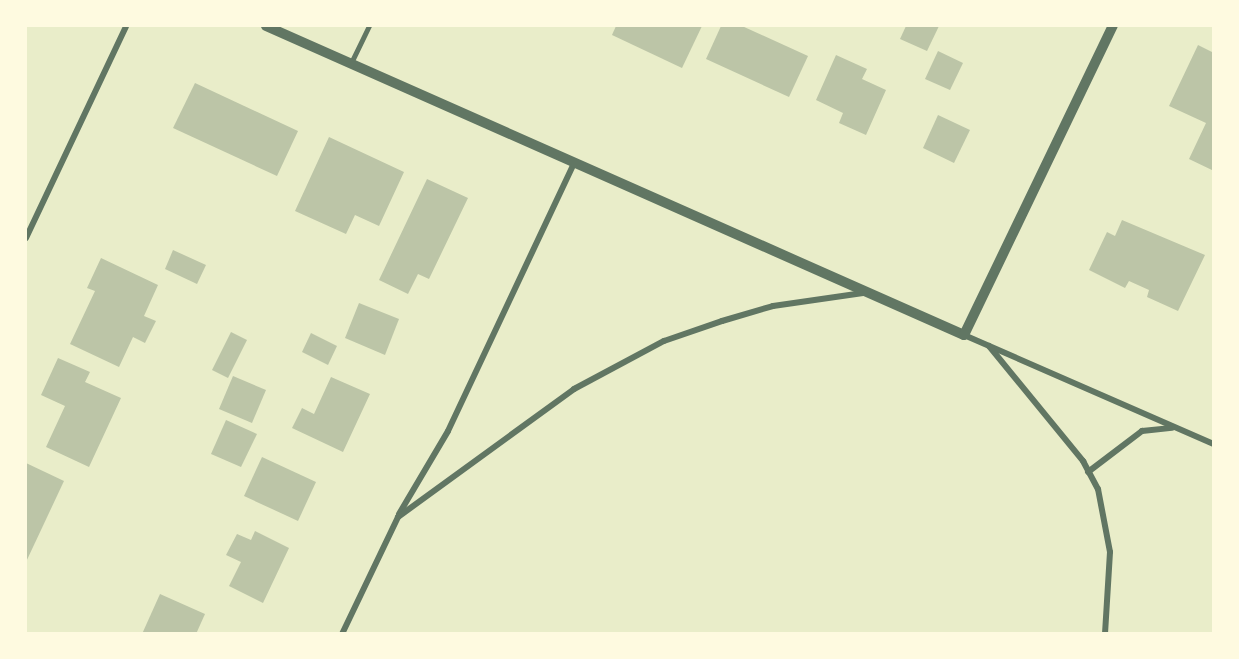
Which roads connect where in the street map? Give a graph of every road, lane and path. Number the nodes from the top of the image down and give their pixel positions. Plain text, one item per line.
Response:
1 (126, 26) edge
2 (266, 26) edge
3 (369, 26) edge
4 (1113, 26) edge
5 (351, 63) junction
6 (574, 164) junction
7 (26, 238) edge
8 (867, 292) junction
9 (964, 335) junction
10 (989, 346) junction
11 (1175, 428) junction
12 (1214, 444) edge
13 (1088, 472) junction
14 (398, 517) junction
15 (342, 633) edge
16 (1105, 633) edge

1 - 7 street
2 - 5 street
3 - 5 lane
4 - 9 street
5 - 6 street
6 - 8 street
6 - 14 street
8 - 9 street
8 - 14 street
9 - 10 street
10 - 11 street
10 - 13 street
11 - 12 street
11 - 13 street
13 - 16 street
14 - 15 street

